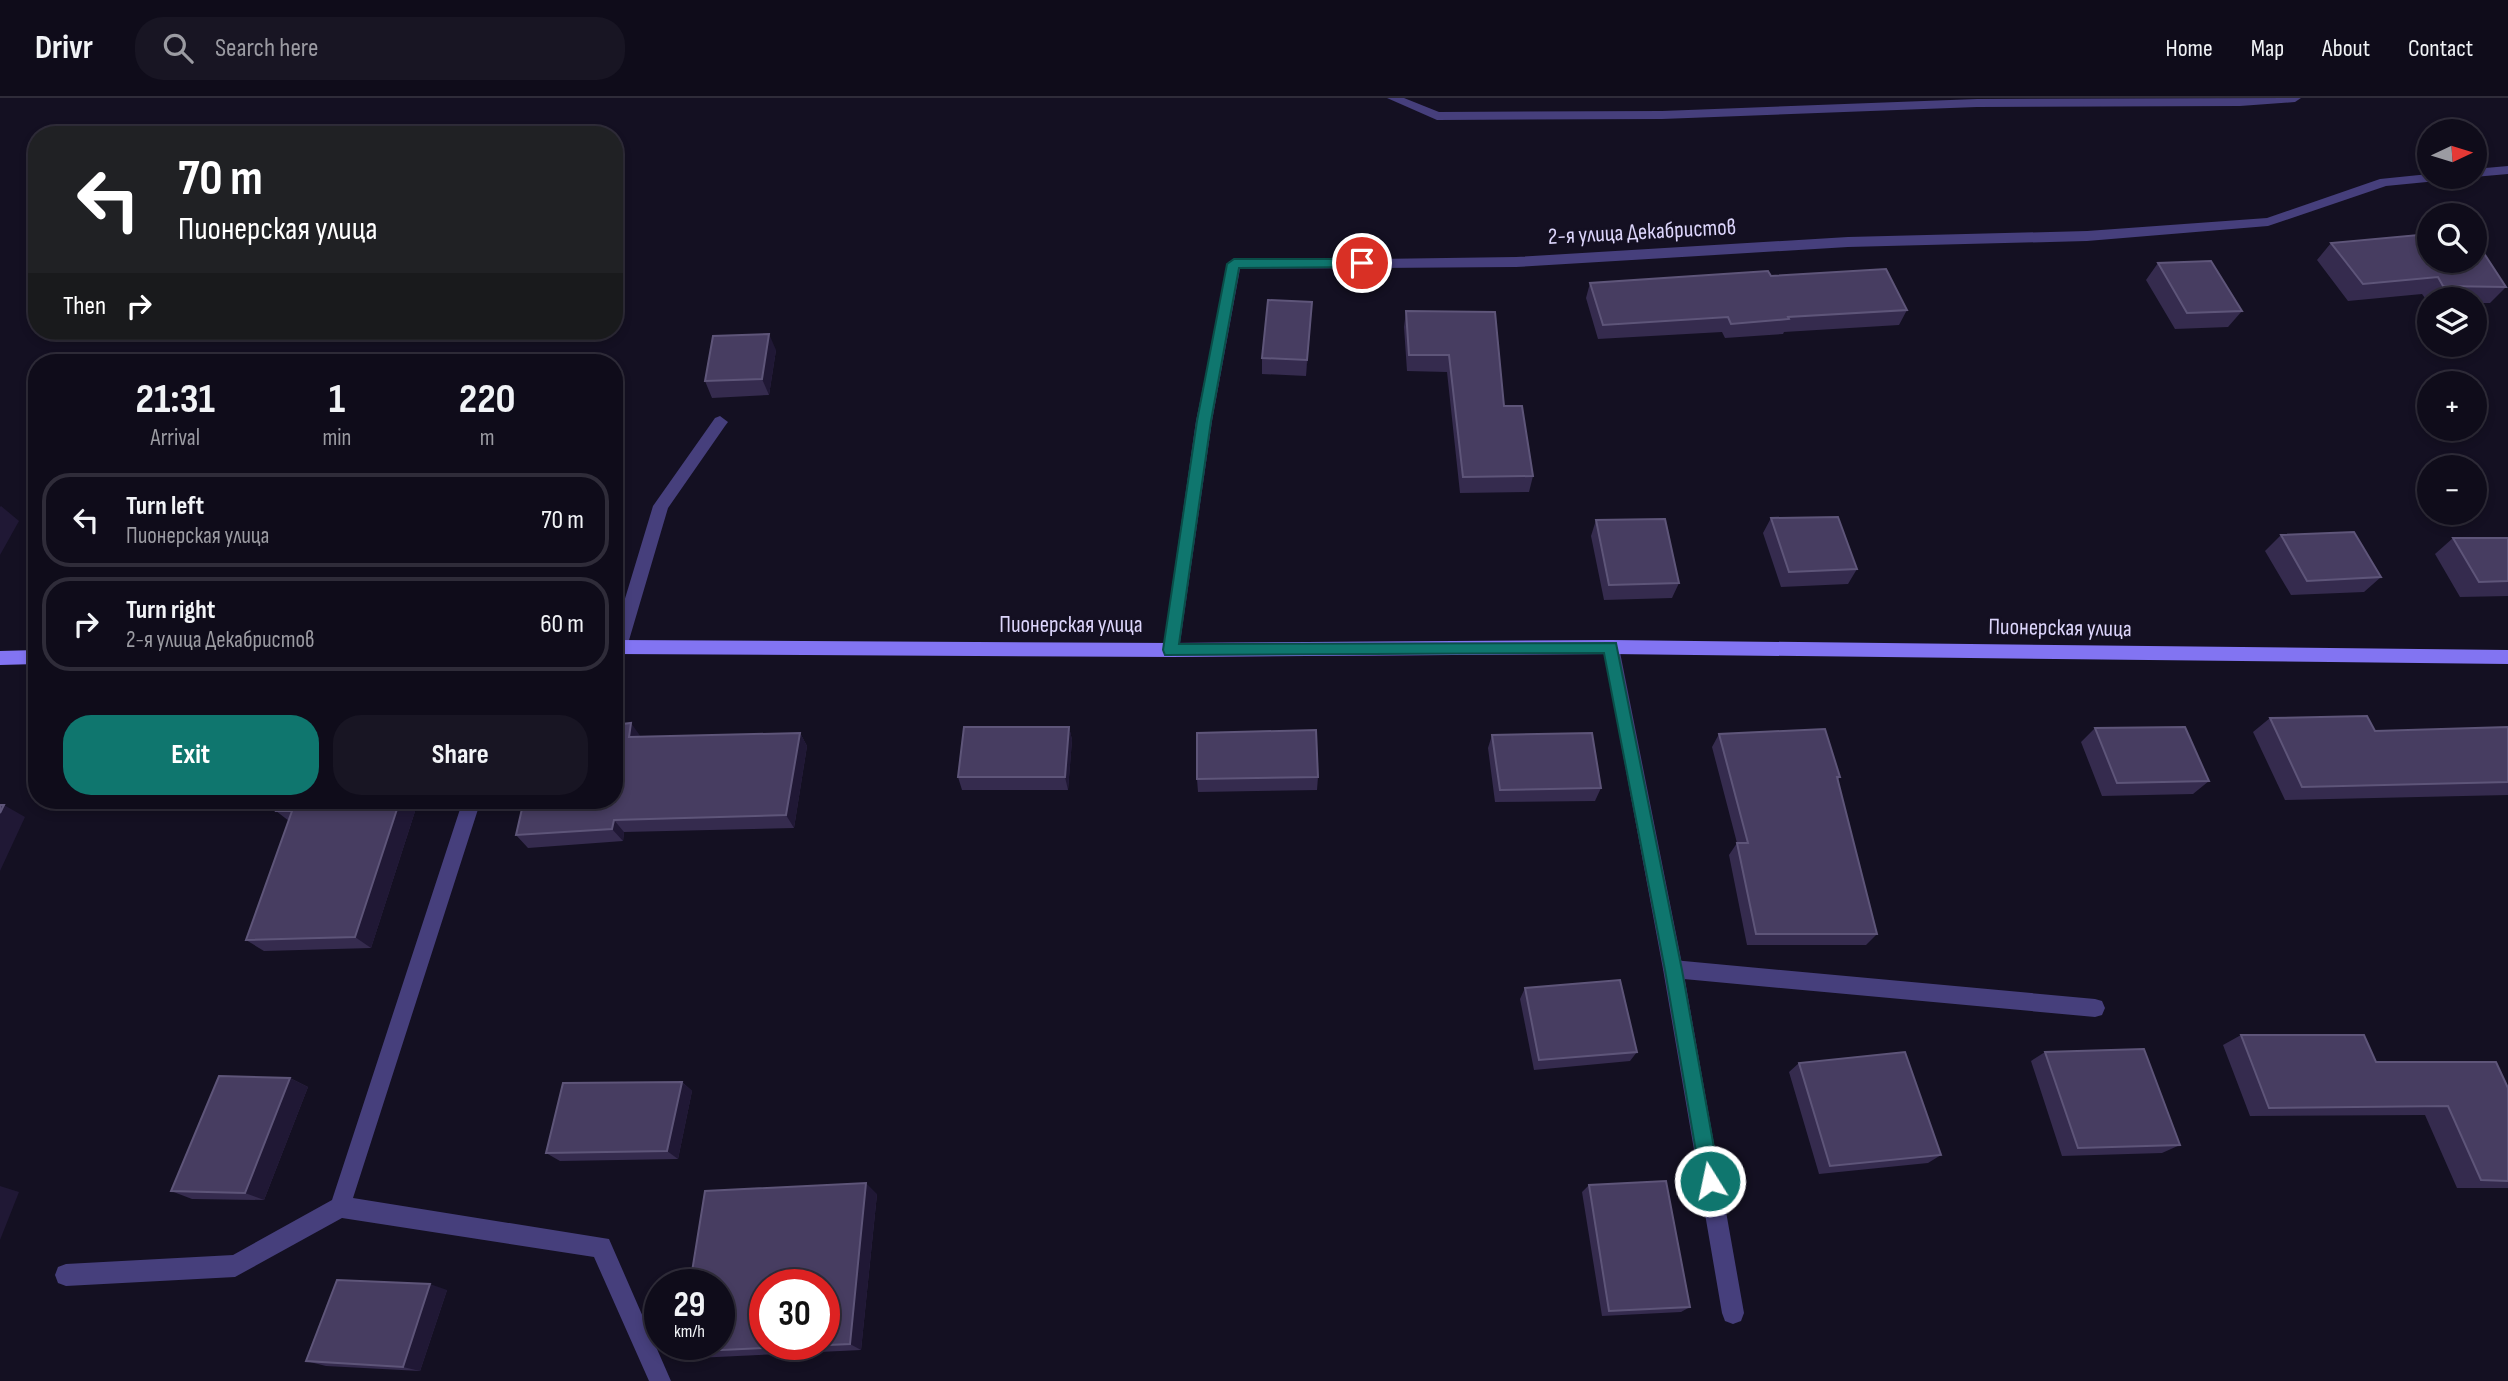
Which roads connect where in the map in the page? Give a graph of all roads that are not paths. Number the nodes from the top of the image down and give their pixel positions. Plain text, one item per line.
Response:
1 (1393, 98) edge
2 (2295, 98) edge
3 (2508, 170) edge
4 (2487, 172) edge
5 (2417, 179) edge
6 (720, 422) dead end
7 (623, 625) edge
8 (623, 647) edge
9 (1611, 647) junction
10 (1171, 650) junction
11 (28, 657) edge
12 (2508, 657) edge
13 (0, 658) edge
14 (469, 809) edge
15 (1673, 970) junction
16 (2095, 1008) dead end
17 (340, 1207) junction
18 (66, 1275) dead end
19 (1733, 1312) dead end
20 (660, 1381) edge

1 - 2 street
3 - 4 street
5 - 10 street, 2-я улица Декабристов
6 - 7 street
8 - 10 street, Пионерская улица
9 - 10 street, Пионерская улица
9 - 12 street, Пионерская улица
9 - 15 street
11 - 13 street
14 - 17 street
15 - 16 street
15 - 19 street
17 - 18 street
17 - 20 street

